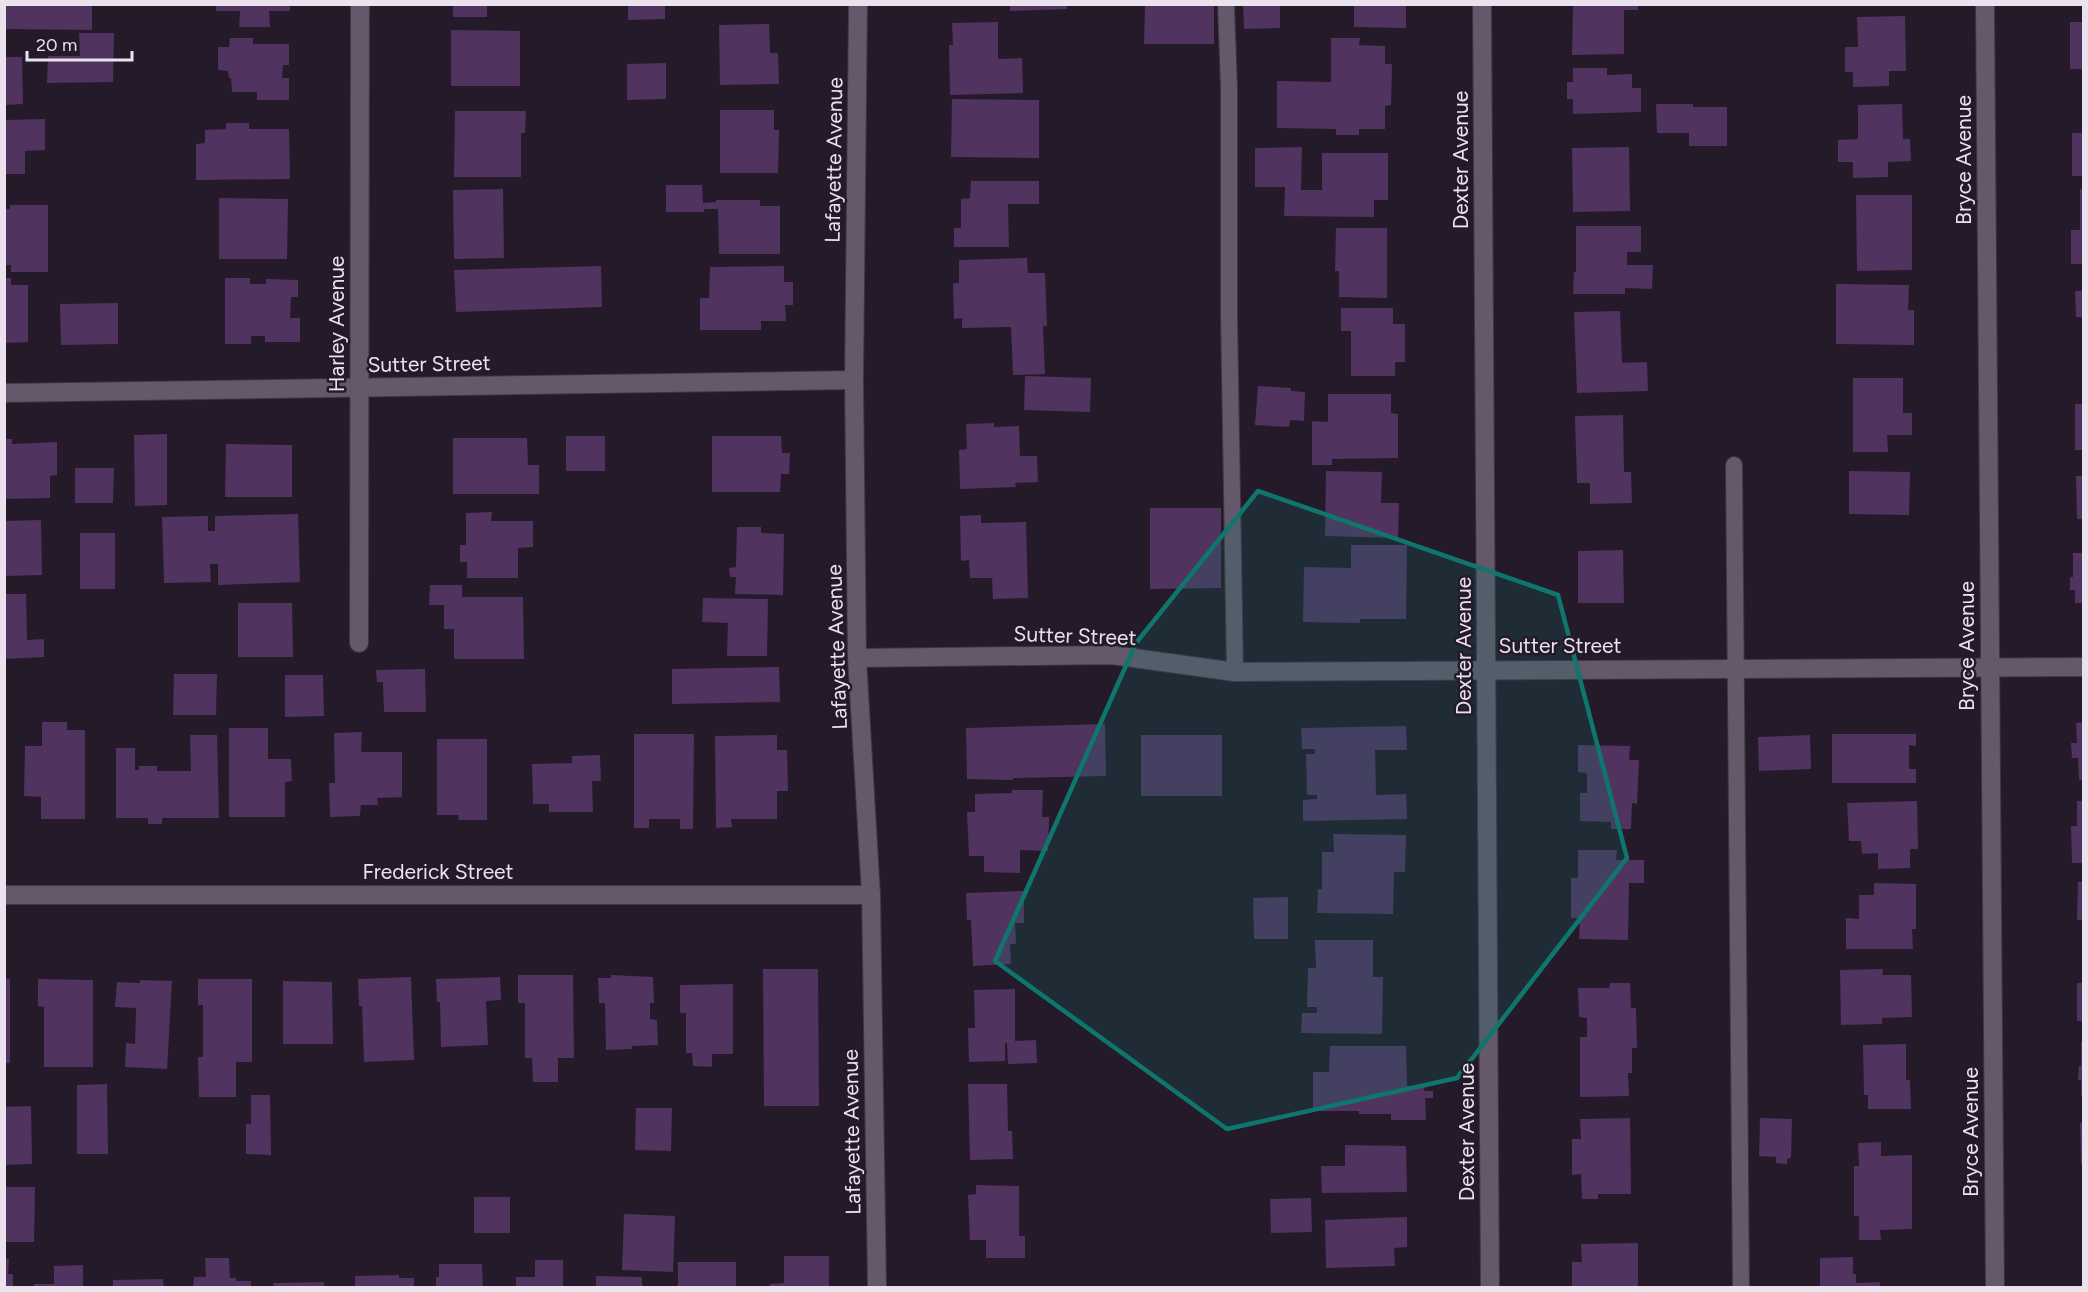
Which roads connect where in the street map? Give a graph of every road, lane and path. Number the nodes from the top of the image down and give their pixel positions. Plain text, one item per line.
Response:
1 (360, 4) edge
2 (858, 4) edge
3 (1226, 4) edge
4 (1482, 4) edge
5 (1985, 4) edge
6 (854, 380) junction
7 (360, 388) junction
8 (4, 393) edge
9 (1734, 465) dead end
10 (359, 643) dead end
11 (857, 658) junction
12 (1990, 666) junction
13 (2084, 667) edge
14 (1735, 668) junction
15 (1486, 669) junction
16 (1234, 672) junction
17 (4, 894) edge
18 (871, 895) junction
19 (877, 1287) edge
20 (1491, 1287) edge
21 (1741, 1287) edge
22 (1995, 1287) edge

1 - 7 street, Harley Avenue
2 - 6 street, Lafayette Avenue
3 - 16 lane
4 - 15 street, Dexter Avenue
5 - 12 street, Bryce Avenue
6 - 7 street, Sutter Street
6 - 11 street, Lafayette Avenue
7 - 8 street, Sutter Street
7 - 10 street, Harley Avenue
9 - 14 lane
11 - 16 street, Sutter Street
11 - 18 street, Lafayette Avenue
12 - 13 street, Sutter Street
12 - 14 street, Sutter Street
12 - 22 street, Bryce Avenue
14 - 15 street, Sutter Street
14 - 21 lane
15 - 16 street, Sutter Street
15 - 20 street, Dexter Avenue
17 - 18 street, Frederick Street
18 - 19 street, Lafayette Avenue

